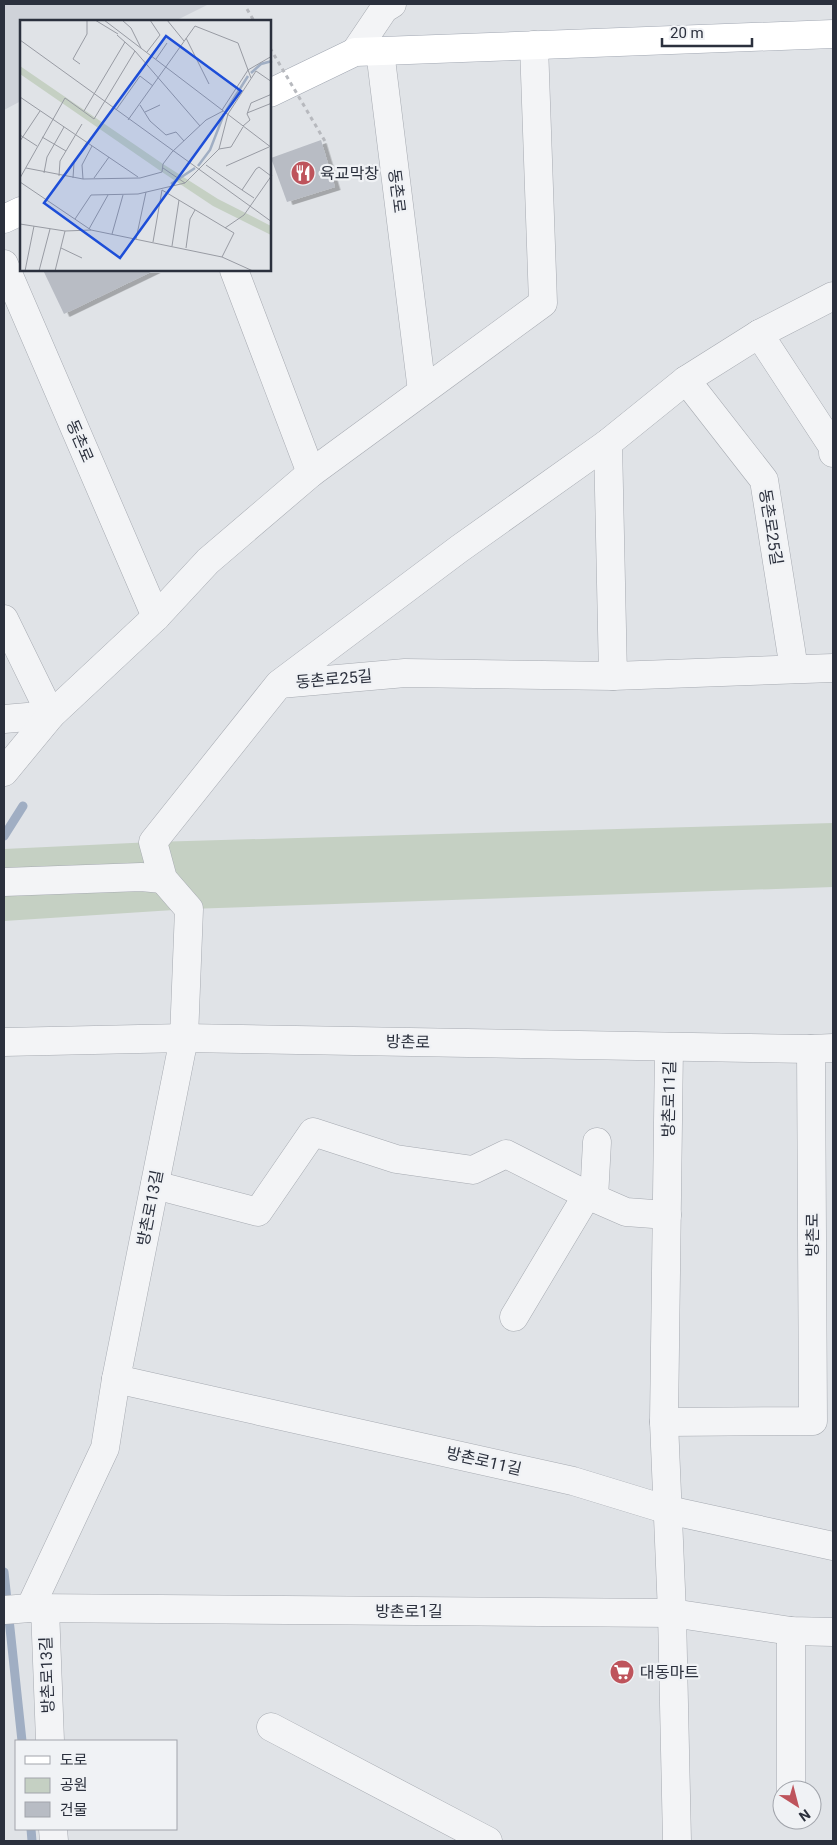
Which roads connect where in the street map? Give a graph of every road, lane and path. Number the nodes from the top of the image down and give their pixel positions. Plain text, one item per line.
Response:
1 (392, 4) edge
2 (247, 9) dead end
3 (253, 20) edge
4 (833, 34) edge
5 (534, 45) junction
6 (271, 50) edge
7 (368, 52) junction
8 (271, 93) edge
9 (326, 142) dead end
10 (20, 211) edge
11 (4, 219) edge
12 (4, 264) edge
13 (234, 271) edge
14 (833, 296) edge
15 (759, 334) junction
16 (686, 380) junction
17 (422, 391) junction
18 (608, 443) junction
19 (833, 452) edge
20 (311, 473) junction
21 (156, 617) junction
22 (4, 618) edge
23 (833, 668) edge
24 (794, 669) junction
25 (613, 676) junction
26 (279, 684) junction
27 (51, 715) junction
28 (4, 719) edge
29 (4, 772) edge
30 (152, 878) junction
31 (4, 882) edge
32 (184, 1038) junction
33 (4, 1042) edge
34 (669, 1047) junction
35 (822, 1049) edge
36 (597, 1142) dead end
37 (155, 1185) junction
38 (590, 1196) junction
39 (667, 1215) junction
40 (514, 1317) dead end
41 (116, 1379) junction
42 (664, 1422) junction
43 (668, 1510) junction
44 (833, 1546) edge
45 (26, 1608) edge
46 (672, 1613) junction
47 (791, 1631) junction
48 (833, 1632) edge
49 (271, 1727) dead end
50 (50, 1740) edge
51 (791, 1780) edge
52 (488, 1841) edge
53 (677, 1841) edge

1 - 7 street
2 - 3 path, bridge
4 - 5 main road
5 - 7 main road
5 - 17 street
6 - 9 path, bridge
7 - 8 main road
7 - 17 street, 동촌로
10 - 11 main road
12 - 21 street, 동촌로
13 - 20 street
14 - 15 street, 동촌로25길
15 - 16 street, 동촌로25길
15 - 19 street
16 - 18 street, 동촌로25길
16 - 24 street, 동촌로25길
17 - 20 street
18 - 25 street
18 - 26 street, 동촌로25길
20 - 21 street
21 - 27 street
22 - 27 street
23 - 24 street, 동촌로25길
24 - 25 street, 동촌로25길
25 - 26 street, 동촌로25길
26 - 30 street
27 - 28 street
27 - 29 street
30 - 31 street
30 - 32 street, 방촌로13길
32 - 33 street, 방촌로
32 - 34 street, 방촌로
32 - 37 street, 방촌로13길
34 - 35 street, 방촌로
34 - 39 street, 방촌로11길
35 - 42 street, 방촌로
36 - 38 street
37 - 38 street
37 - 41 street, 방촌로13길
38 - 39 street
38 - 40 street
39 - 42 street, 방촌로11길
41 - 43 street, 방촌로11길
41 - 45 street, 방촌로13길
42 - 43 street, 방촌로11길
43 - 44 street, 방촌로11길
43 - 46 street, 방촌로11길
45 - 46 street, 방촌로1길
45 - 50 street, 방촌로13길
46 - 47 street, 방촌로1길
46 - 53 street, 방촌로11길
47 - 48 street, 방촌로1길
47 - 51 street
49 - 52 street

